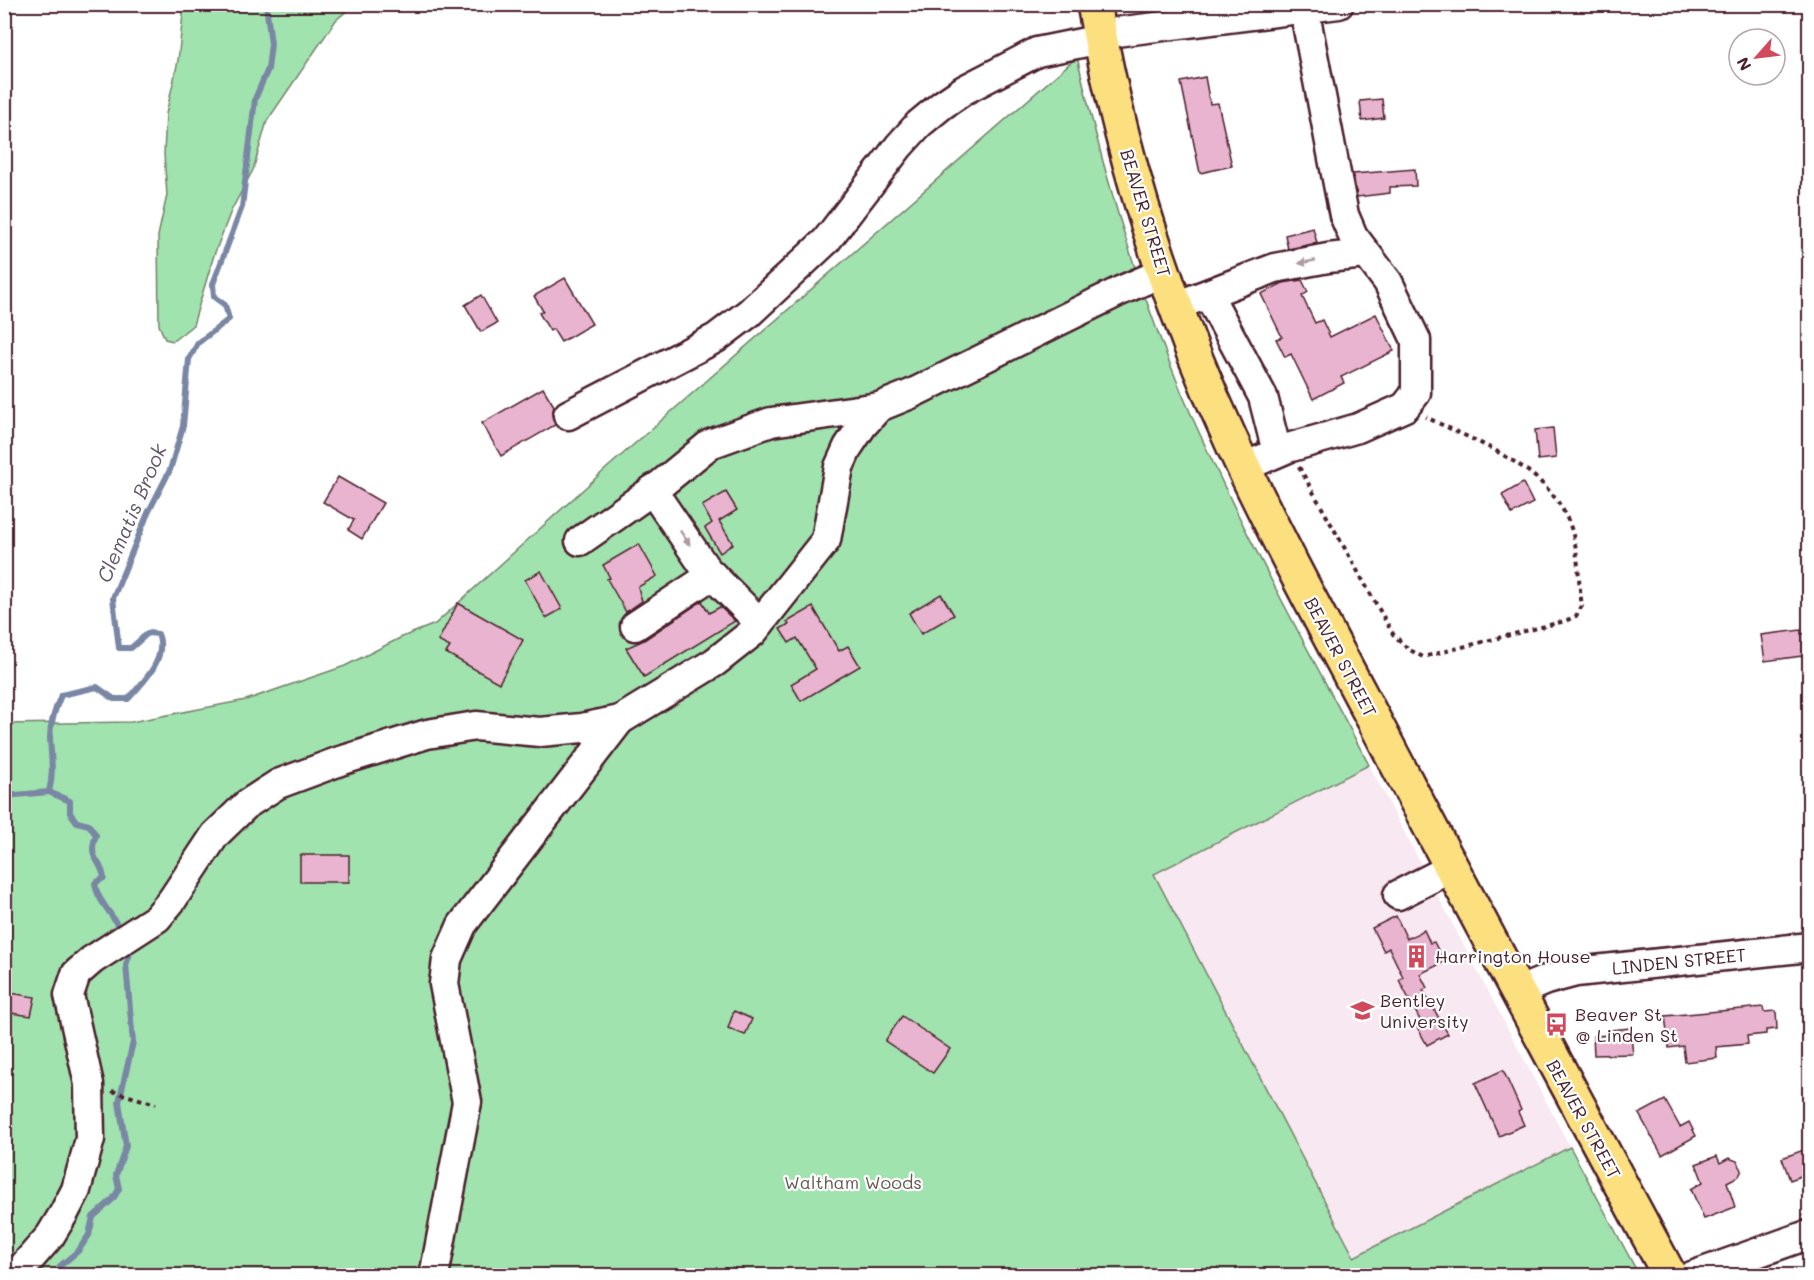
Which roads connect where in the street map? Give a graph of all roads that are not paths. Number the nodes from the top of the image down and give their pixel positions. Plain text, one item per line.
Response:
1 (1339, 4) edge
2 (1304, 8) junction
3 (1098, 26) edge
4 (1365, 254) junction
5 (1164, 272) junction
6 (1209, 296) junction
7 (1176, 306) junction
8 (879, 407) junction
9 (568, 415) dead end
10 (1282, 450) junction
11 (1244, 467) junction
12 (652, 490) junction
13 (580, 541) dead end
14 (712, 575) junction
15 (760, 623) junction
16 (635, 626) dead end
17 (620, 720) junction
18 (1451, 868) junction
19 (1398, 895) dead end
20 (1809, 947) edge
21 (1516, 992) junction
22 (1809, 1234) edge
23 (15, 1275) edge
24 (434, 1275) edge
25 (1670, 1275) edge
26 (1692, 1275) edge

1 - 2 street
2 - 3 street
2 - 4 street
3 - 5 main road, BEAVER STREET
3 - 9 street
4 -> 6 street
4 - 10 street
5 - 7 main road, BEAVER STREET
5 - 8 street
6 - 7 street
6 - 10 street
7 - 11 main road, BEAVER STREET
8 - 12 street
8 - 15 street
10 - 11 street
11 - 18 main road, BEAVER STREET
12 - 13 street
12 -> 14 street
14 - 15 street
14 - 16 street
15 - 17 street
17 - 23 street
17 - 24 street
18 - 19 street
18 - 21 main road, BEAVER STREET
20 - 21 street, LINDEN STREET
21 - 25 main road, BEAVER STREET
22 - 26 street

